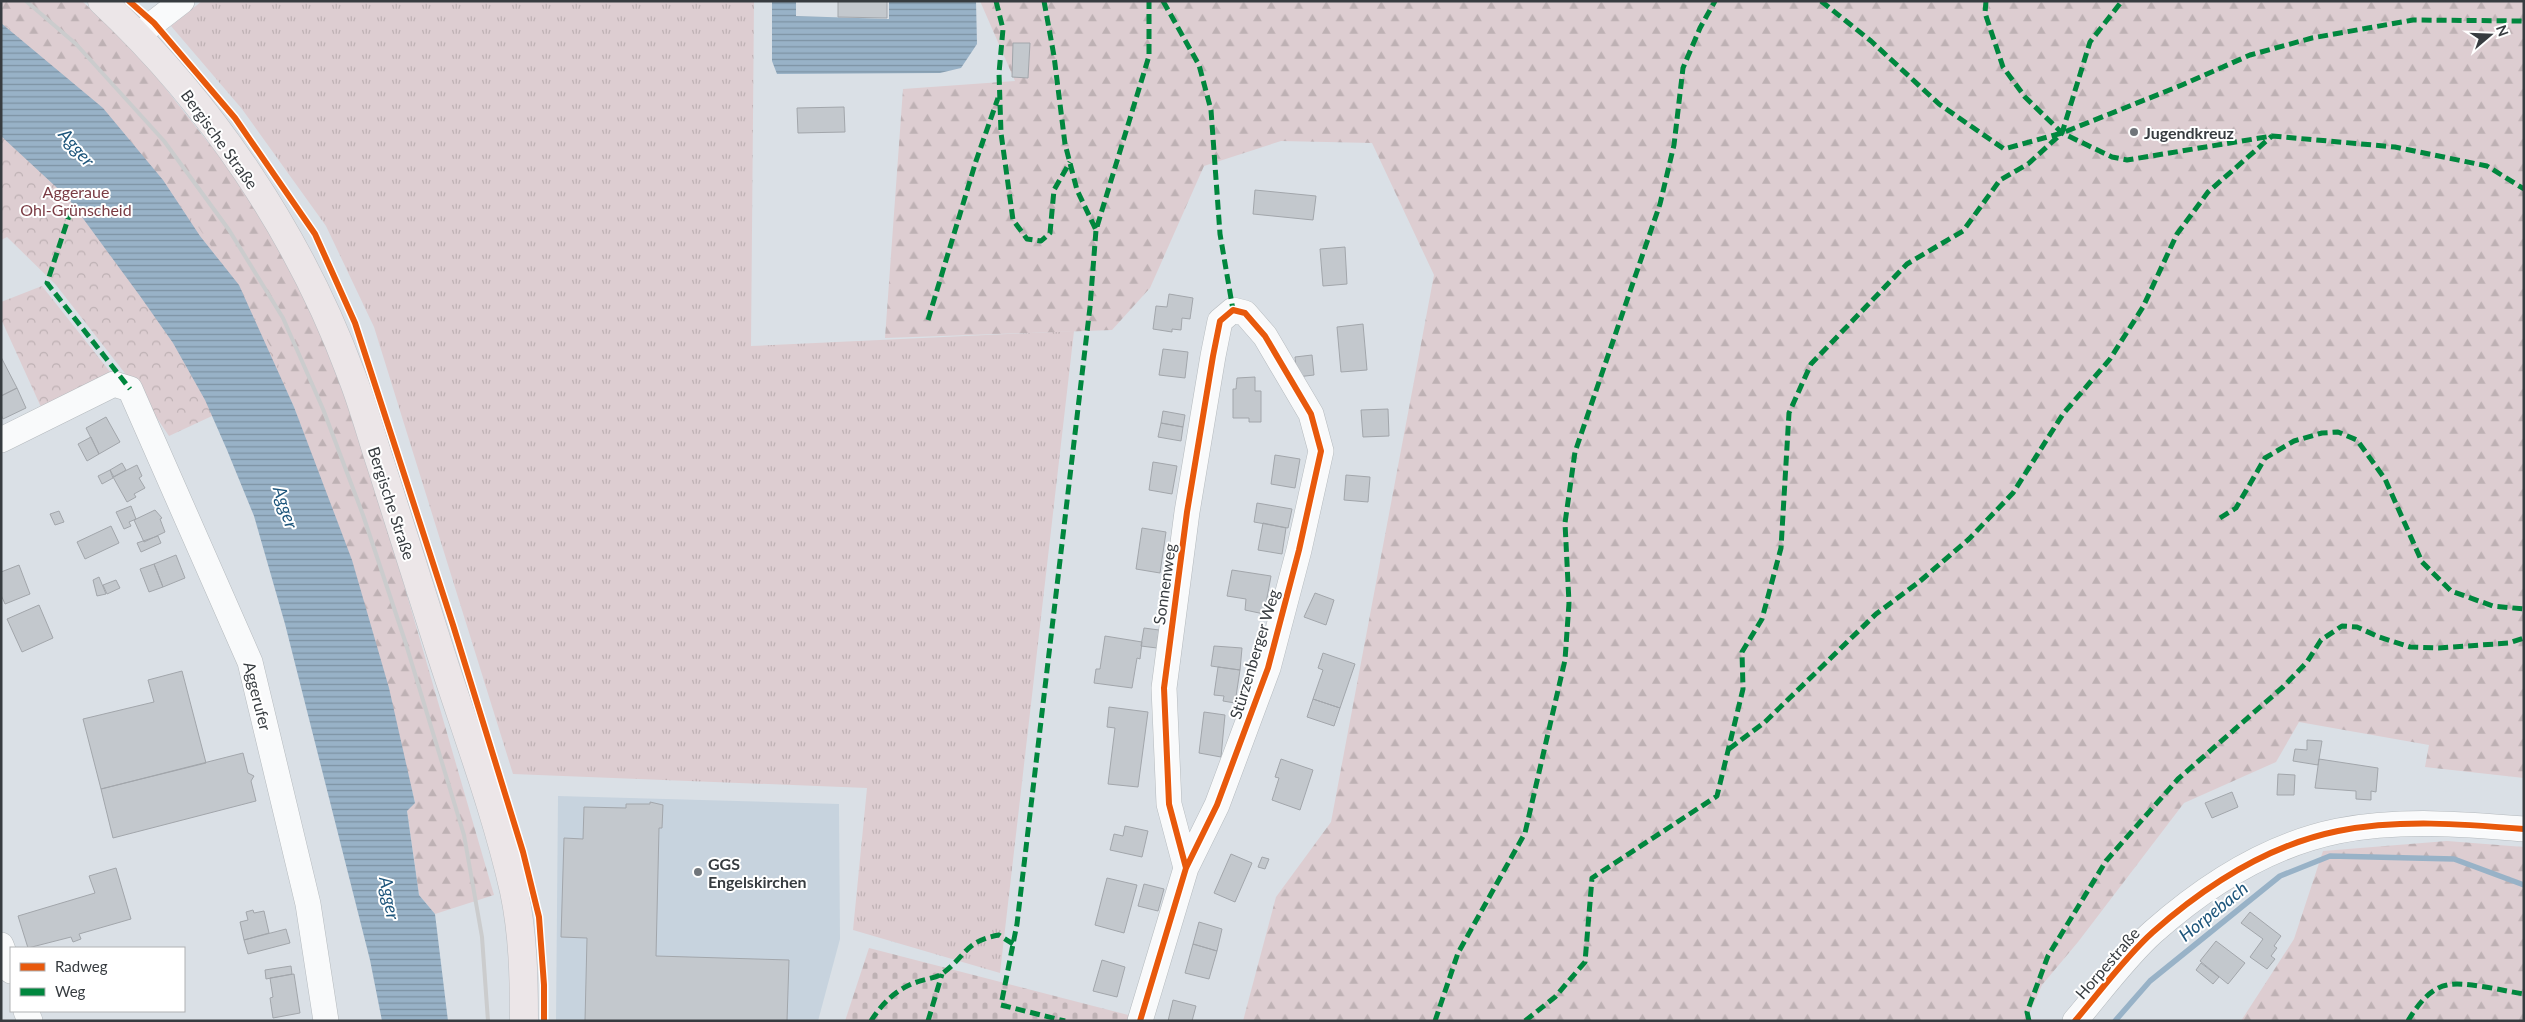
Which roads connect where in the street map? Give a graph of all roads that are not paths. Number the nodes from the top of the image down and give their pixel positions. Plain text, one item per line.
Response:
1 (102, 1) edge
2 (182, 1) edge
3 (138, 35) junction
4 (1233, 310) joint
5 (1, 440) edge
6 (2524, 829) edge
7 (1186, 868) junction
8 (326, 1021) edge
9 (524, 1021) edge
10 (1140, 1021) edge
11 (2075, 1021) edge

1 - 3 main road, Bergische Straße
2 - 3 street
3 - 9 main road, Bergische Straße
4 - 7 street, Sonnenweg
4 - 7 street, Stürzenberger Weg
5 - 8 street, Aggerufer
6 - 11 street, Horpestraße
7 - 10 street, Stürzenberger Weg

